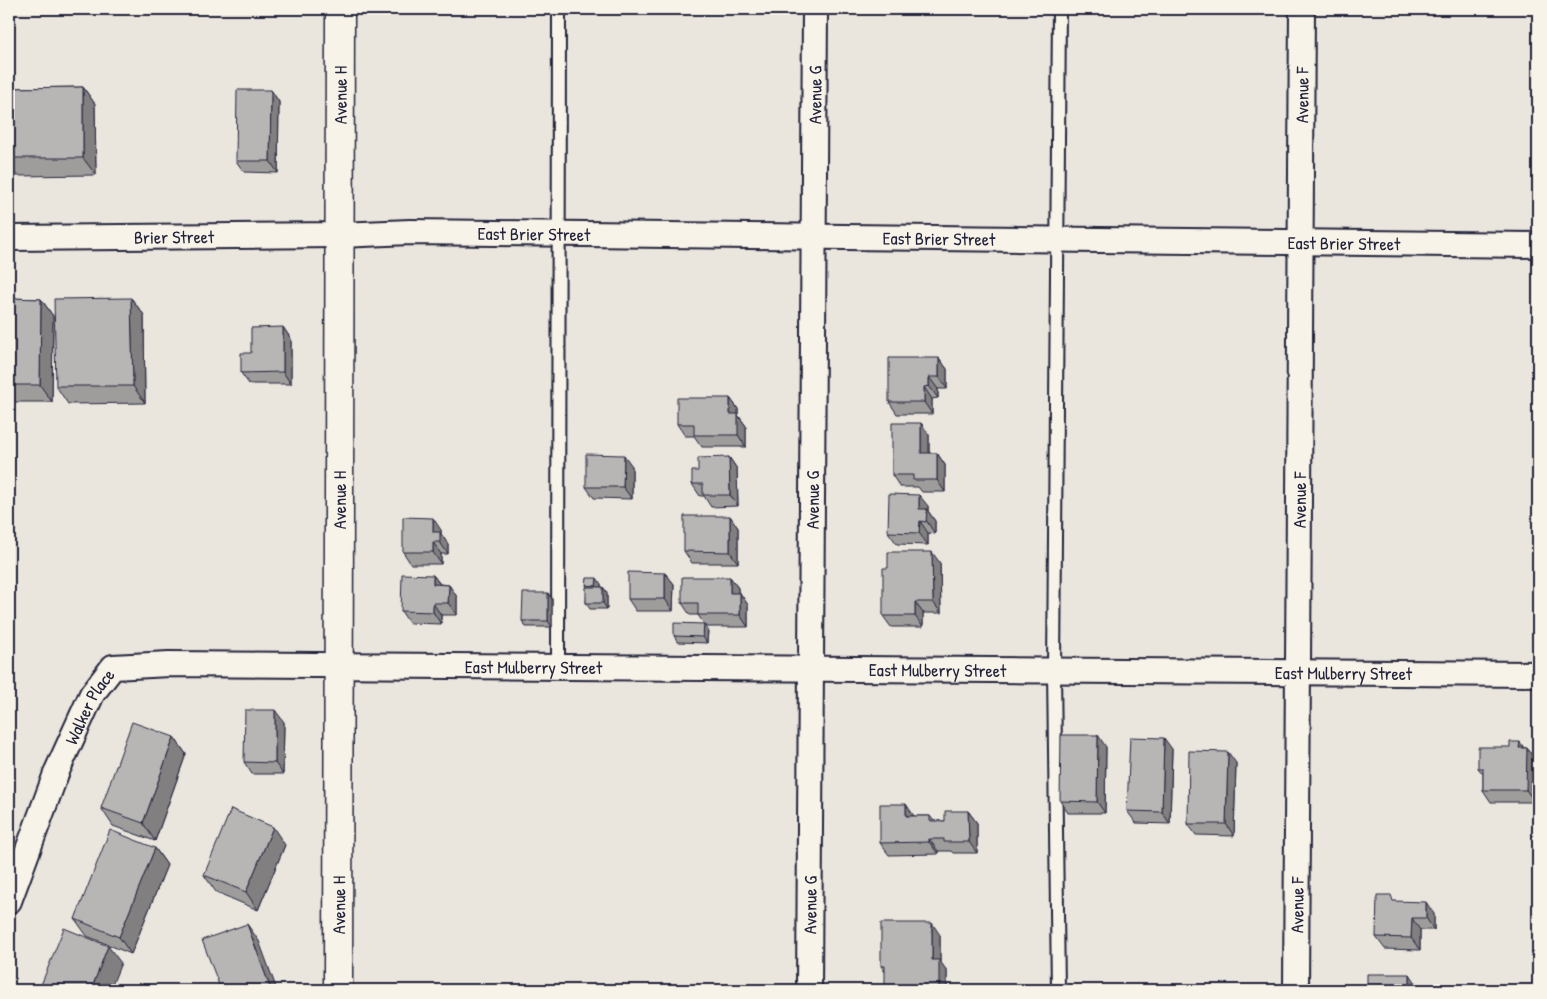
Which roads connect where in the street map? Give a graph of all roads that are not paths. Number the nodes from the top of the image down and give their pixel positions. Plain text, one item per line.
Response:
1 (340, 9) edge
2 (559, 9) edge
3 (815, 9) edge
4 (1059, 9) edge
5 (1302, 9) edge
6 (560, 234) junction
7 (340, 235) junction
8 (813, 236) junction
9 (9, 238) edge
10 (1057, 239) junction
11 (1300, 241) junction
12 (1538, 245) edge
13 (339, 666) junction
14 (558, 667) junction
15 (811, 669) junction
16 (1054, 671) junction
17 (1298, 672) junction
18 (1538, 674) edge
19 (9, 901) edge
20 (338, 990) edge
21 (809, 990) edge
22 (1058, 990) edge
23 (1296, 990) edge

1 - 7 street, Avenue H
2 - 6 lane
3 - 8 street, Avenue G
4 - 10 lane
5 - 11 street, Avenue F
6 - 7 street, East Brier Street
6 - 8 street, East Brier Street
6 - 14 lane
7 - 9 street, Brier Street
7 - 13 street, Avenue H
8 - 10 street, East Brier Street
8 - 15 street, Avenue G
10 - 11 street, East Brier Street
10 - 16 lane
11 - 12 street, East Brier Street
11 - 17 street, Avenue F
13 - 14 street, East Mulberry Street
13 - 19 street, Walker Place
13 - 20 street, Avenue H
14 - 15 street, East Mulberry Street
15 - 16 street, East Mulberry Street
15 - 21 street, Avenue G
16 - 17 street, East Mulberry Street
16 - 22 lane
17 - 18 street, East Mulberry Street
17 - 23 street, Avenue F

